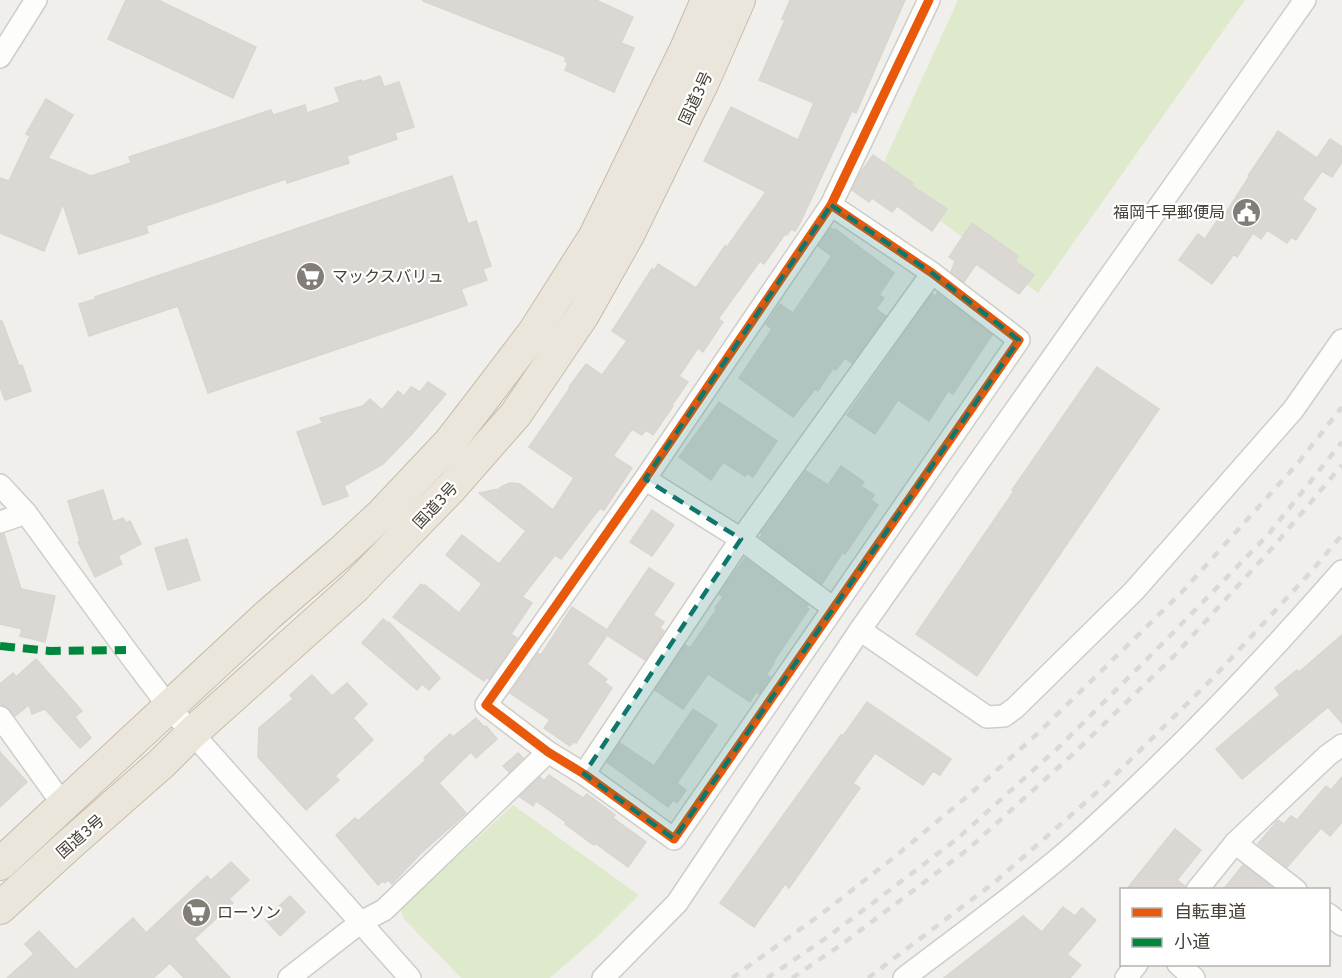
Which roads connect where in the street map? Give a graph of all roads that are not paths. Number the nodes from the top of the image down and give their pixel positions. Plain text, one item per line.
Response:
1 (36, 0) edge
2 (707, 0) edge
3 (739, 0) edge
4 (929, 0) edge
5 (1305, 0) edge
6 (0, 57) edge
7 (831, 205) junction
8 (932, 273) junction
9 (1342, 340) edge
10 (645, 479) junction
11 (0, 485) edge
12 (26, 513) junction
13 (0, 522) edge
14 (741, 539) junction
15 (1342, 571) edge
16 (833, 608) junction
17 (860, 630) junction
18 (169, 707) junction
19 (0, 717) edge
20 (192, 733) junction
21 (548, 752) junction
22 (1337, 756) edge
23 (584, 774) junction
24 (64, 806) junction
25 (1235, 843) junction
26 (0, 864) edge
27 (1199, 888) edge
28 (1293, 888) edge
29 (0, 908) edge
30 (1330, 915) edge
31 (361, 922) junction
32 (1342, 925) edge
33 (1135, 966) edge
34 (1180, 966) edge
35 (289, 978) edge
36 (410, 978) edge
37 (603, 978) edge
38 (904, 978) edge
39 (1126, 978) edge
40 (1194, 978) edge

1 - 6 street
2 - 18 highway, 国道3号
3 - 20 highway, 国道3号
4 - 7 street
5 - 17 street
7 - 8 street
7 - 10 street
8 - 14 street
8 - 16 street
9 - 17 street
10 - 14 street
10 - 21 street
11 - 12 street
12 - 13 street
12 - 18 street
14 - 16 street
14 - 23 street
15 - 38 street
16 - 23 street
17 - 37 street
18 - 20 street
18 - 24 highway, 国道3号
19 - 24 street
20 - 29 highway, 国道3号
20 - 31 street
21 - 23 street
21 - 31 street
22 - 25 street
24 - 26 highway, 国道3号
25 - 27 street
25 - 28 street
30 - 32 street
31 - 35 street
31 - 36 street
33 - 39 street
34 - 40 street

